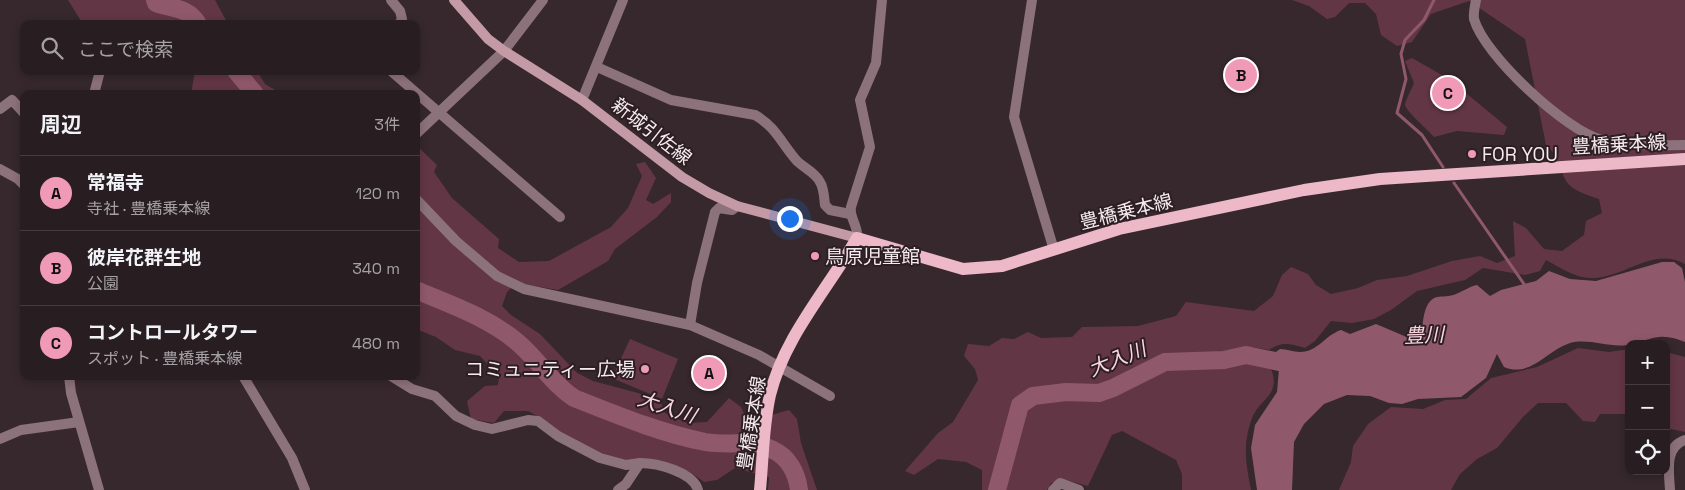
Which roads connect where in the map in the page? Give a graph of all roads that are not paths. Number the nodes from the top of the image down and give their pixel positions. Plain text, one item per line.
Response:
1 (391, 0) edge
2 (454, 0) edge
3 (544, 0) edge
4 (622, 0) edge
5 (882, 0) edge
6 (1032, 0) edge
7 (1476, 0) edge
8 (401, 20) edge
9 (504, 51) junction
10 (596, 67) junction
11 (99, 75) edge
12 (396, 75) edge
13 (95, 90) edge
14 (413, 90) edge
15 (420, 96) edge
16 (582, 100) junction
17 (0, 109) edge
18 (20, 109) edge
19 (440, 113) junction
20 (420, 130) edge
21 (1685, 145) edge
22 (1685, 159) edge
23 (0, 169) edge
24 (20, 178) edge
25 (420, 203) edge
26 (737, 206) junction
27 (850, 214) junction
28 (560, 217) dead end
29 (857, 238) junction
30 (1054, 250) junction
31 (690, 325) junction
32 (779, 368) junction
33 (70, 380) edge
34 (245, 380) edge
35 (397, 380) edge
36 (830, 396) dead end
37 (79, 422) junction
38 (1, 436) edge
39 (1685, 440) edge
40 (640, 463) junction
41 (99, 490) edge
42 (305, 490) edge
43 (618, 490) edge
44 (698, 490) edge
45 (760, 490) edge
46 (1054, 490) edge
47 (1079, 490) edge
48 (1670, 490) edge

1 - 8 street
2 - 9 main road, 新城引佐線
3 - 9 street
4 - 10 street
5 - 27 street
6 - 30 street
7 - 21 street
9 - 16 main road, 新城引佐線
9 - 19 street
10 - 16 street
10 - 27 street
11 - 13 street
12 - 14 street
15 - 19 street
16 - 26 main road, 新城引佐線
17 - 18 street
19 - 20 street
19 - 28 street
22 - 30 main road, 豊橋乗本線
23 - 24 street
25 - 31 street
26 - 29 main road, 新城引佐線
26 - 31 street
27 - 29 street
29 - 30 main road, 豊橋乗本線
29 - 32 main road, 豊橋乗本線
31 - 32 street
32 - 36 street
32 - 45 main road, 豊橋乗本線
33 - 37 street
34 - 42 street
35 - 40 street
37 - 38 street
37 - 41 street
39 - 48 street
40 - 43 street
40 - 44 street
46 - 47 street

